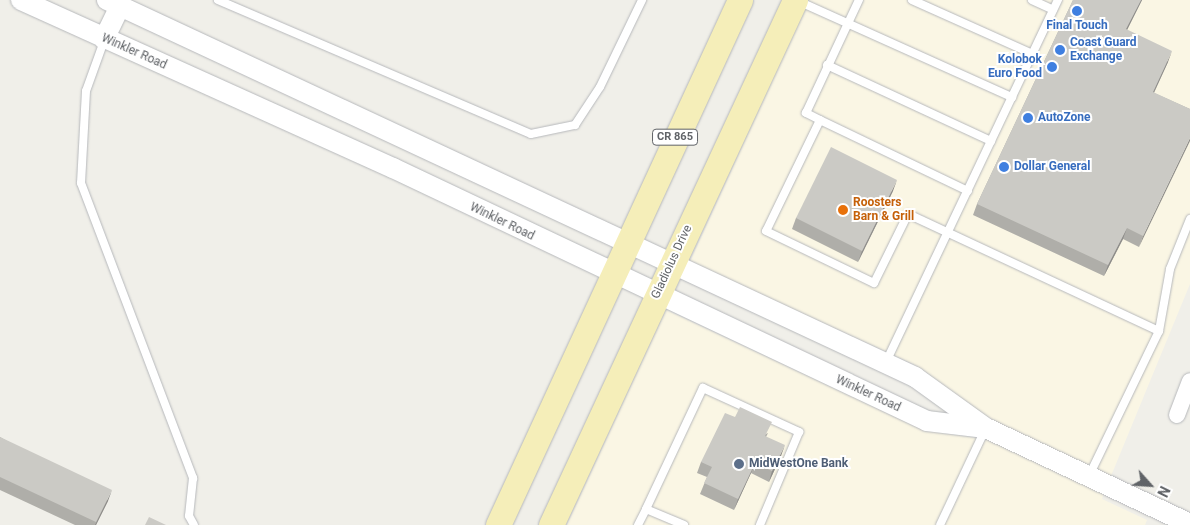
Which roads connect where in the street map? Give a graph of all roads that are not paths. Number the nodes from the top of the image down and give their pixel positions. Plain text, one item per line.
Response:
1 (21, 0) edge
2 (218, 0) edge
3 (642, 0) edge
4 (740, 0) edge
5 (796, 0) edge
6 (859, 0) edge
7 (912, 0) edge
8 (1032, 0) edge
9 (1058, 0) edge
10 (118, 2) edge
11 (1054, 10) junction
12 (847, 23) junction
13 (104, 39) junction
14 (1033, 54) junction
15 (827, 65) junction
16 (1012, 97) junction
17 (820, 120) junction
18 (991, 141) junction
19 (968, 191) junction
20 (1190, 220) edge
21 (948, 232) junction
22 (626, 242) junction
23 (672, 264) junction
24 (611, 274) junction
25 (656, 295) junction
26 (1159, 330) junction
27 (885, 364) junction
28 (1190, 381) edge
29 (1177, 415) dead end
30 (986, 428) junction
31 (1088, 476) junction
32 (646, 508) junction
33 (1190, 524) edge
34 (194, 525) edge
35 (498, 525) edge
36 (551, 525) edge
37 (638, 525) edge
38 (684, 525) edge
39 (760, 525) edge
40 (940, 525) edge

1 - 13 street, Winkler Road
2 - 3 lane
4 - 22 main road, CR 865
5 - 12 lane
5 - 23 main road, Gladiolus Drive
6 - 12 lane
7 - 14 lane
8 - 11 lane
9 - 11 lane
10 - 13 street
10 - 22 street, Winkler Road
11 - 14 lane
12 - 15 lane
12 - 16 lane
13 - 24 street, Winkler Road
13 - 34 lane
14 - 16 lane
15 - 17 lane
15 - 18 lane
16 - 18 lane
17 - 19 lane
17 - 21 lane
18 - 19 lane
19 - 21 lane
20 - 26 lane
21 - 26 lane
21 - 27 lane
22 - 23 street, Winkler Road
22 - 24 main road, CR 865
23 - 25 main road, Gladiolus Drive
23 - 27 street, Winkler Road
24 - 25 street, Winkler Road
24 - 35 main road, CR 865
25 - 30 street, Winkler Road
25 - 36 main road, Gladiolus Drive
26 - 31 lane
27 - 30 street, Winkler Road
28 - 29 street
30 - 31 street, Winkler Road
30 - 40 lane
31 - 33 street, Winkler Road
32 - 37 lane
32 - 38 lane
32 - 39 lane

